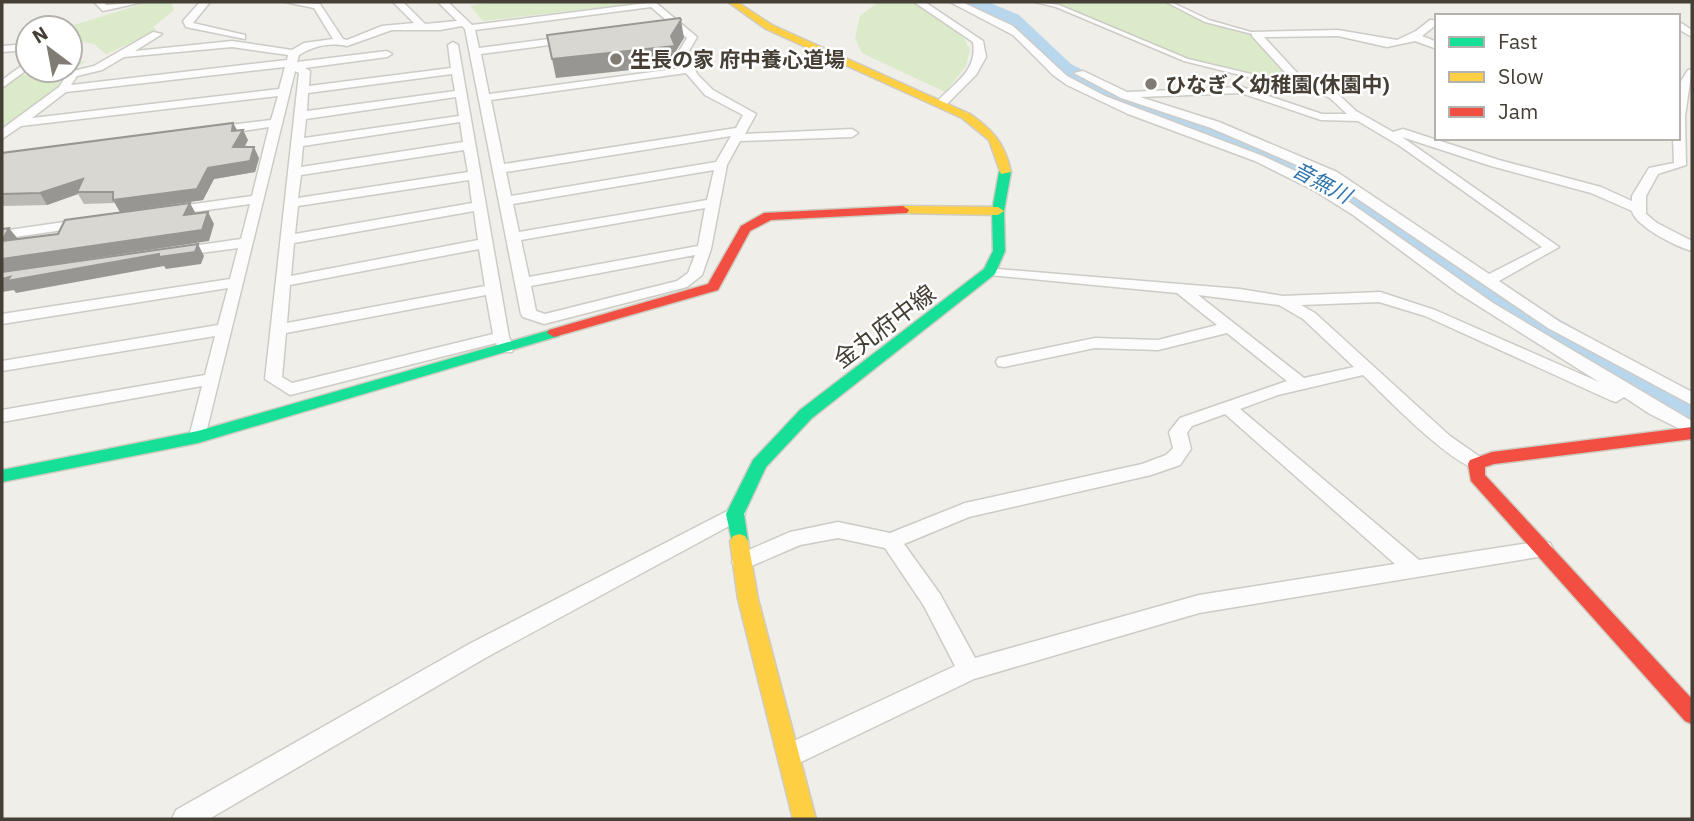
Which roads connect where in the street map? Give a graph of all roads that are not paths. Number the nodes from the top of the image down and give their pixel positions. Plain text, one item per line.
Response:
1 (99, 2) edge
2 (138, 2) edge
3 (205, 2) edge
4 (290, 2) edge
5 (397, 2) edge
6 (443, 2) edge
7 (732, 2) edge
8 (919, 2) edge
9 (955, 2) edge
10 (1037, 2) edge
11 (1168, 2) edge
12 (1433, 22) dead end
13 (467, 24) junction
14 (677, 25) junction
15 (416, 27) junction
16 (664, 27) edge
17 (157, 34) dead end
18 (1256, 34) junction
19 (583, 37) edge
20 (1417, 38) junction
21 (340, 41) junction
22 (453, 45) dead end
23 (1435, 45) edge
24 (475, 52) junction
25 (387, 54) dead end
26 (117, 57) junction
27 (294, 58) junction
28 (458, 70) junction
29 (688, 70) junction
30 (1692, 72) edge
31 (1079, 73) dead end
32 (1295, 76) junction
33 (62, 89) junction
34 (302, 90) junction
35 (285, 92) junction
36 (462, 93) junction
37 (1125, 96) junction
38 (484, 98) junction
39 (941, 104) junction
40 (299, 116) junction
41 (466, 118) junction
42 (1360, 118) junction
43 (18, 123) junction
44 (276, 123) junction
45 (1384, 131) junction
46 (852, 133) dead end
47 (194, 134) edge
48 (2, 135) edge
49 (738, 135) junction
50 (1435, 139) edge
51 (1442, 140) edge
52 (297, 142) junction
53 (1461, 144) edge
54 (470, 145) junction
55 (721, 165) junction
56 (499, 169) junction
57 (294, 172) junction
58 (474, 174) junction
59 (258, 199) junction
60 (506, 201) junction
61 (291, 203) junction
62 (714, 203) junction
63 (480, 206) junction
64 (1639, 209) junction
65 (998, 211) junction
66 (163, 212) edge
67 (96, 222) edge
68 (2, 235) edge
69 (513, 237) junction
70 (287, 240) junction
71 (247, 242) junction
72 (486, 243) junction
73 (1692, 247) edge
74 (704, 249) junction
75 (165, 254) edge
76 (990, 271) junction
77 (1488, 281) junction
78 (237, 282) junction
79 (283, 282) junction
80 (523, 283) junction
81 (493, 289) junction
82 (1183, 290) junction
83 (656, 298) junction
84 (1283, 301) junction
85 (2, 319) edge
86 (1230, 327) junction
87 (225, 329) junction
88 (278, 330) junction
89 (503, 343) junction
90 (1004, 362) dead end
91 (2, 366) edge
92 (1367, 369) junction
93 (212, 379) junction
94 (1301, 384) junction
95 (1692, 399) edge
96 (1227, 407) junction
97 (1667, 414) junction
98 (2, 416) edge
99 (1692, 431) edge
100 (198, 437) junction
101 (1476, 464) junction
102 (2, 476) edge
103 (735, 514) junction
104 (891, 541) junction
105 (1543, 549) junction
106 (742, 562) junction
107 (1416, 569) junction
108 (969, 670) junction
109 (1692, 715) edge
110 (790, 755) junction
111 (185, 819) edge
112 (805, 819) edge

1 - 2 street
3 - 27 street
4 - 21 street
5 - 15 street
6 - 13 street
7 - 39 main road
8 - 39 street
9 - 97 street
10 - 32 lane
11 - 18 lane
12 - 20 street
13 - 14 street
13 - 15 street
13 - 24 street
14 - 16 street
14 - 29 street
15 - 21 street
17 - 26 street
18 - 20 street
18 - 32 street
19 - 24 street
20 - 23 street
21 - 27 street
22 - 28 street
24 - 38 street
25 - 27 street
26 - 27 street
26 - 33 street
27 - 33 street
27 - 34 street
27 - 35 street
28 - 34 street
28 - 36 street
29 - 38 street
29 - 49 street
30 - 64 street
31 - 37 street
32 - 42 street
33 - 43 street
34 - 40 street
35 - 43 street
35 - 44 street
36 - 40 street
36 - 41 street
37 - 42 street
37 - 77 street
38 - 56 street
39 - 65 main road
40 - 52 street
41 - 52 street
41 - 54 street
42 - 45 street
43 - 48 street
44 - 47 street
44 - 59 street
45 - 50 street
45 - 77 street
46 - 49 street
49 - 55 street
49 - 56 street
51 - 53 street
52 - 57 street
53 - 64 street
54 - 57 street
54 - 58 street
55 - 60 street
55 - 62 street
56 - 60 street
57 - 61 street
58 - 61 street
58 - 63 street
59 - 66 street
59 - 71 street
60 - 69 street
61 - 70 street
62 - 69 street
62 - 74 street
63 - 70 street
63 - 72 street
64 - 73 street
65 - 76 main road
65 - 83 main road
67 - 68 street
69 - 80 street
70 - 79 street
71 - 75 street
71 - 78 street
72 - 79 street
72 - 81 street
74 - 80 street
74 - 83 street
76 - 82 street
76 - 103 main road, 金丸府中線
77 - 95 street
78 - 85 street
78 - 87 street
79 - 88 street
80 - 83 street
81 - 88 street
81 - 89 street
82 - 84 street
82 - 86 street
83 - 89 main road
84 - 92 street
84 - 97 street
86 - 90 street
86 - 94 street
87 - 91 street
87 - 93 street
88 - 89 street
89 - 100 main road
92 - 94 street
92 - 101 street
93 - 98 street
93 - 100 street
94 - 96 street
96 - 104 street
96 - 107 street
97 - 99 street
99 - 101 main road
100 - 102 main road
101 - 105 main road
103 - 106 main road
103 - 111 street
104 - 106 street
104 - 108 street
105 - 107 street
105 - 109 main road
106 - 110 main road
107 - 108 street
108 - 110 street
110 - 112 main road

